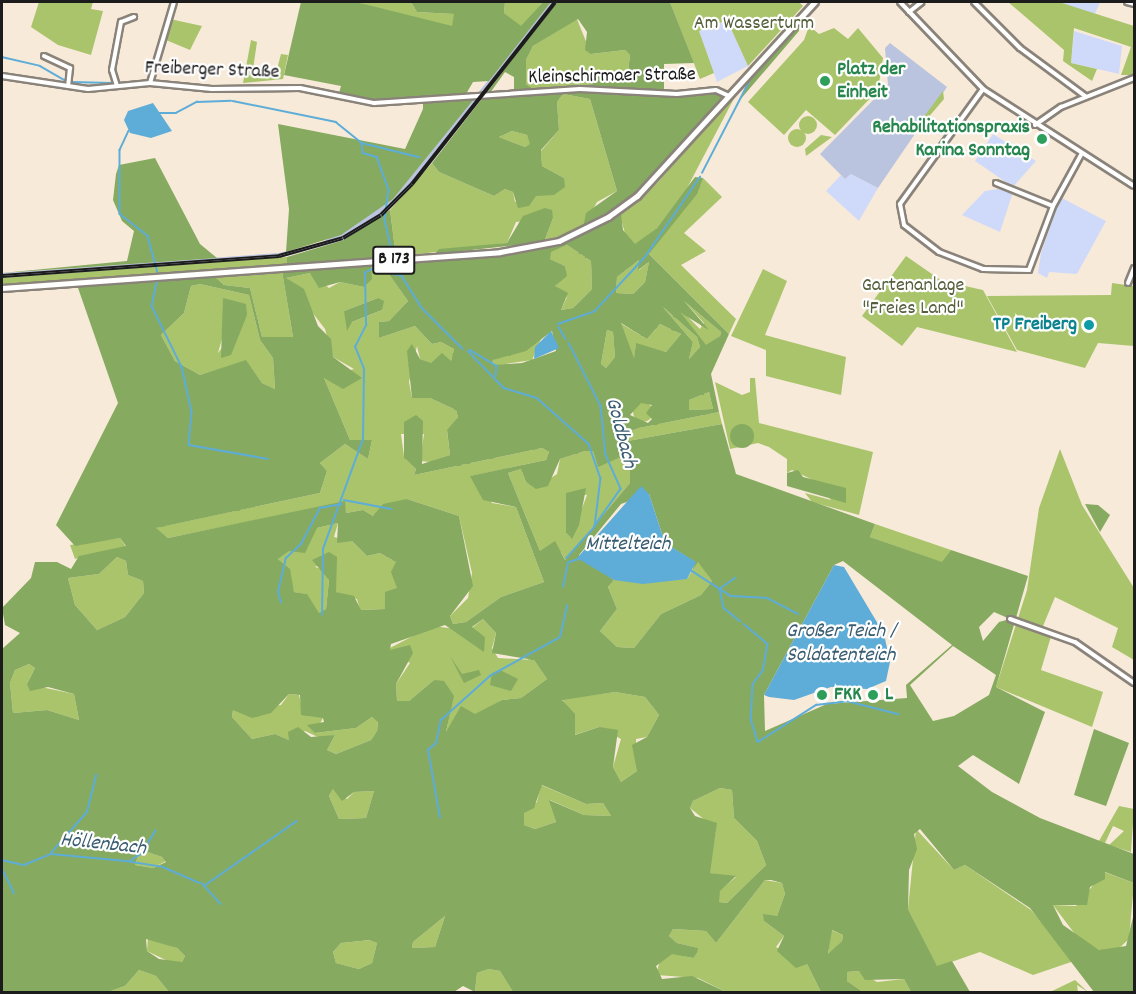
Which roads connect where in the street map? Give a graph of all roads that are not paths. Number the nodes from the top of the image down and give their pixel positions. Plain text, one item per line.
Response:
1 (174, 2) edge
2 (815, 2) edge
3 (900, 2) edge
4 (922, 2) edge
5 (974, 2) edge
6 (1127, 2) edge
7 (1134, 4) edge
8 (909, 12) junction
9 (134, 16) dead end
10 (44, 56) dead end
11 (2, 76) edge
12 (1134, 78) edge
13 (69, 83) junction
14 (150, 83) junction
15 (117, 86) junction
16 (983, 88) junction
17 (729, 96) junction
18 (1085, 96) junction
19 (422, 101) joint
20 (1035, 124) junction
21 (1082, 153) junction
22 (996, 183) dead end
23 (1134, 186) edge
24 (1053, 206) junction
25 (1134, 268) edge
26 (1128, 283) dead end
27 (2, 288) edge
28 (1010, 618) dead end
29 (1134, 683) edge

1 - 14 street
2 - 17 main road, B 173
3 - 8 street
4 - 8 street
5 - 18 street
6 - 7 street
8 - 16 street
9 - 15 street
10 - 13 street
11 - 13 street, Freiberger Straße
12 - 18 street
13 - 15 street, Freiberger Straße
14 - 15 street, Freiberger Straße
14 - 19 street, Freiberger Straße
16 - 20 street
16 - 24 street
17 - 19 street, Kleinschirmaer Straße
17 - 27 main road, B 173
18 - 20 street
20 - 21 street
21 - 23 street
21 - 24 street
22 - 24 street
25 - 26 street
28 - 29 street

